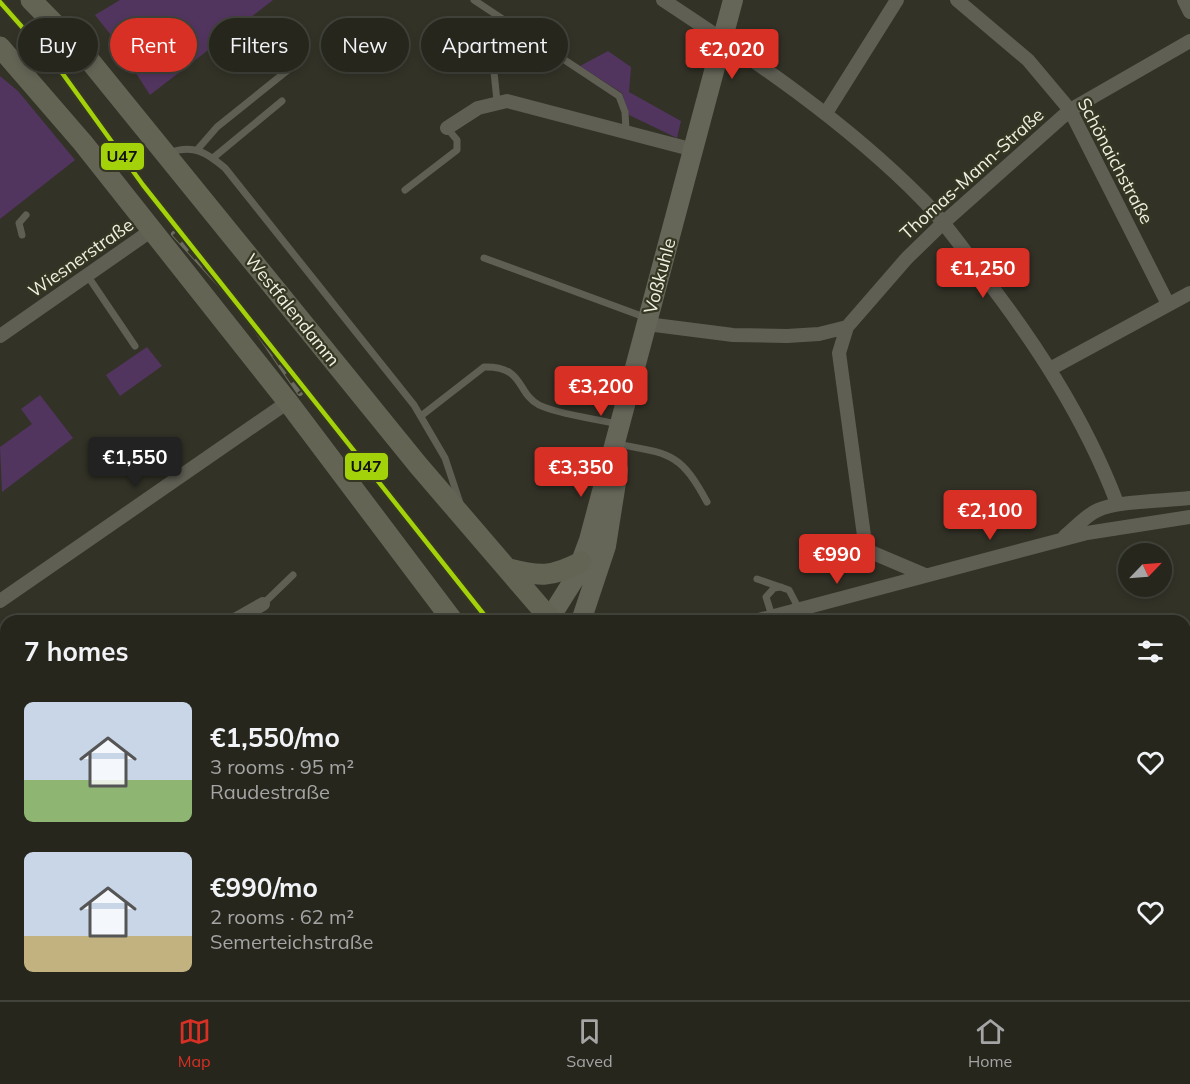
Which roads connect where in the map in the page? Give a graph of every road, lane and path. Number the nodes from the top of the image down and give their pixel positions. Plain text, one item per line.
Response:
1 (31, 0) edge
2 (474, 0) edge
3 (663, 0) edge
4 (733, 0) edge
5 (897, 0) edge
6 (957, 0) edge
7 (1184, 0) edge
8 (1190, 12) edge
9 (724, 40) junction
10 (1190, 41) edge
11 (0, 47) edge
12 (285, 72) edge
13 (494, 72) edge
14 (282, 101) dead end
15 (497, 101) junction
16 (1070, 110) junction
17 (826, 114) junction
18 (447, 128) joint
19 (626, 130) junction
20 (197, 150) junction
21 (694, 150) junction
22 (166, 153) junction
23 (213, 158) junction
24 (405, 190) dead end
25 (26, 215) dead end
26 (943, 223) junction
27 (152, 230) junction
28 (22, 235) dead end
29 (484, 258) dead end
30 (87, 275) junction
31 (1190, 293) edge
32 (1168, 304) junction
33 (648, 321) junction
34 (847, 327) junction
35 (0, 336) edge
36 (135, 346) dead end
37 (1050, 369) junction
38 (288, 402) junction
39 (627, 403) junction
40 (421, 416) junction
41 (619, 424) junction
42 (618, 445) junction
43 (1190, 498) edge
44 (707, 502) dead end
45 (1117, 503) junction
46 (1190, 517) edge
47 (466, 519) junction
48 (1063, 538) junction
49 (581, 562) junction
50 (509, 569) junction
51 (925, 574) junction
52 (293, 575) dead end
53 (757, 579) dead end
54 (783, 587) junction
55 (0, 601) edge
56 (263, 604) joint
57 (800, 611) junction
58 (244, 615) edge
59 (448, 615) edge
60 (546, 615) edge
61 (553, 615) edge
62 (583, 615) edge
63 (772, 615) edge
64 (782, 615) edge

1 - 22 main road, Westfalendamm
2 - 19 lane
3 - 9 street
4 - 9 street, Voßkuhle
5 - 17 street
6 - 16 street, Schönaichstraße
7 - 8 street
9 - 17 street
9 - 21 street, Voßkuhle
10 - 16 street, Thomas-Mann-Straße
11 - 27 main road
12 - 20 lane
13 - 15 lane
14 - 23 lane
15 - 18 street
15 - 19 street
16 - 26 street, Thomas-Mann-Straße
16 - 32 street, Schönaichstraße
17 - 26 street
18 - 24 lane
19 - 21 street
20 - 22 lane
20 - 23 lane
21 - 33 street, Voßkuhle
22 - 47 main road, Westfalendamm
23 - 40 lane
25 - 28 lane
26 - 34 street, Thomas-Mann-Straße
26 - 37 street
27 - 30 street, Wiesnerstraße
27 - 38 main road
29 - 33 lane
30 - 35 street, Wiesnerstraße
30 - 36 lane
31 - 32 street
32 - 37 street
33 - 34 street
33 - 39 street, Voßkuhle
34 - 51 street
37 - 45 street
38 - 55 street
38 - 59 main road
39 - 41 street, Voßkuhle
39 - 42 street, Voßkuhle
40 - 41 lane
40 - 47 lane
41 - 42 street, Voßkuhle
42 - 44 lane
42 - 49 street, Voßkuhle
42 - 62 street, Voßkuhle
43 - 45 street
45 - 48 street
46 - 48 street
47 - 50 main road, Westfalendamm
48 - 51 street
49 - 50 main road
49 - 61 street, Voßkuhle
50 - 60 main road, Westfalendamm
51 - 57 street
52 - 56 lane
53 - 54 lane
54 - 57 lane
54 - 63 lane
56 - 58 street
57 - 64 street

